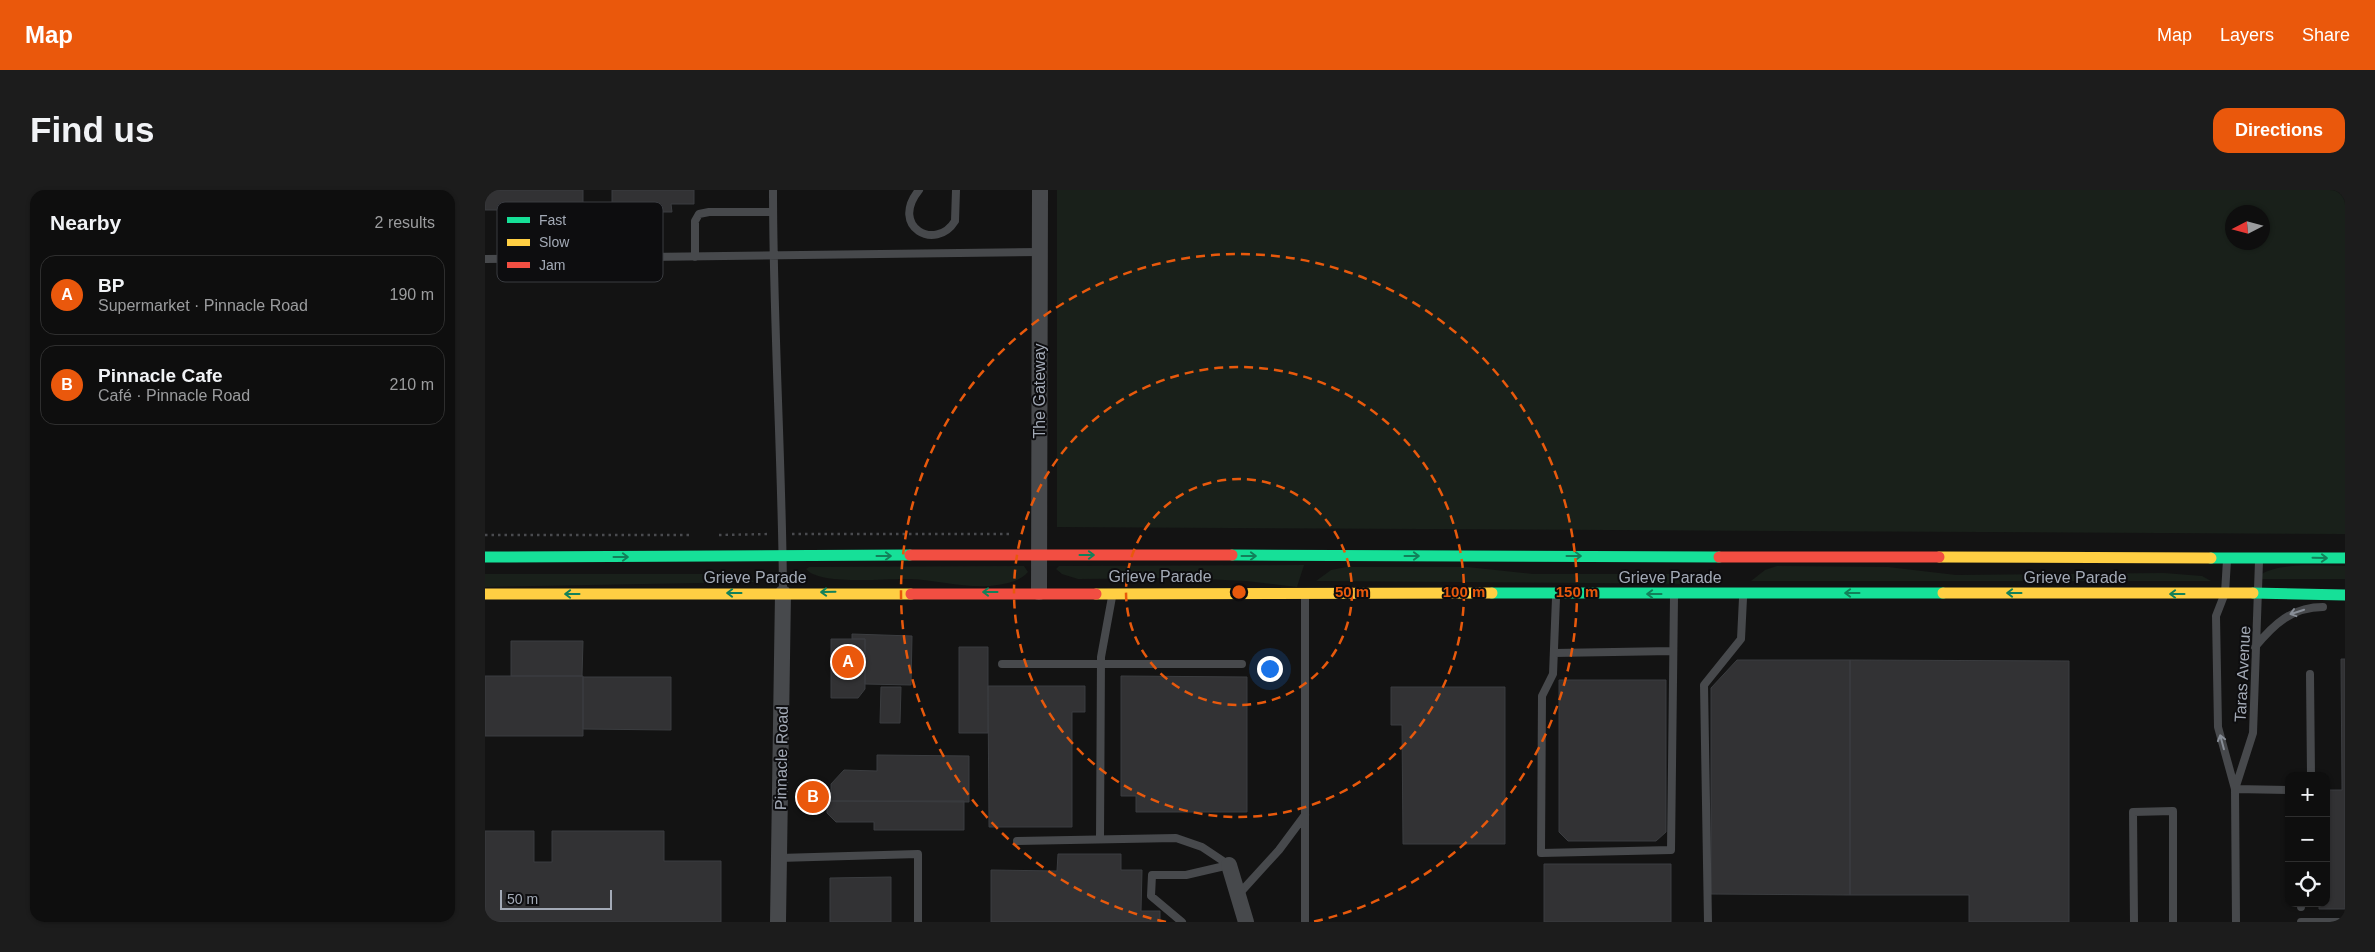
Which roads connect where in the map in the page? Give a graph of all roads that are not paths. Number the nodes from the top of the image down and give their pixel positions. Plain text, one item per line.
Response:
1 (773, 190) edge
2 (919, 190) edge
3 (956, 190) edge
4 (1041, 190) edge
5 (773, 212) junction
6 (1040, 252) junction
7 (773, 255) junction
8 (663, 257) edge
9 (695, 257) junction
10 (1038, 555) junction
11 (485, 557) edge
12 (783, 557) junction
13 (2259, 557) junction
14 (2345, 558) edge
15 (2227, 559) junction
16 (1039, 592) junction
17 (1113, 592) junction
18 (2225, 592) junction
19 (783, 593) junction
20 (1305, 593) junction
21 (1557, 593) junction
22 (1743, 593) junction
23 (485, 594) edge
24 (1674, 594) junction
25 (2258, 594) junction
26 (2345, 595) edge
27 (2328, 607) dead end
28 (2255, 647) junction
29 (1673, 651) junction
30 (1554, 653) junction
31 (1002, 664) dead end
32 (1242, 664) dead end
33 (1101, 665) junction
34 (2310, 674) dead end
35 (2311, 772) edge
36 (2235, 789) junction
37 (2285, 790) edge
38 (1305, 815) junction
39 (1100, 839) junction
40 (1017, 841) dead end
41 (779, 858) junction
42 (1229, 865) junction
43 (1239, 895) junction
44 (778, 922) edge
45 (918, 922) edge
46 (1183, 922) edge
47 (1246, 922) edge
48 (1305, 922) edge
49 (1708, 922) edge
50 (2133, 922) edge
51 (2173, 922) edge
52 (2236, 922) edge
53 (2301, 922) edge
54 (2345, 922) edge

1 - 5 lane
2 - 3 lane
4 - 6 street, The Gateway
5 - 7 lane
5 - 9 lane
6 - 7 lane
6 - 10 street, The Gateway
7 - 9 lane
7 - 12 lane
8 - 9 lane
12 -> 10 main road, Grieve Parade
10 -> 15 main road, Grieve Parade
10 - 16 street, The Gateway
11 -> 12 main road, Grieve Parade
12 - 19 lane
13 -> 14 main road, Grieve Parade
13 - 15 main road, Grieve Parade
13 - 25 lane, Taras Avenue
15 - 18 lane, Taras Avenue
16 - 17 main road, Grieve Parade
16 -> 19 main road, Grieve Parade
17 - 20 main road, Grieve Parade
17 - 33 lane
18 -> 22 main road, Grieve Parade
18 - 25 main road, Grieve Parade
36 -> 18 lane, Taras Avenue
19 -> 23 main road, Grieve Parade
19 - 41 street, Pinnacle Road
20 - 21 main road, Grieve Parade
20 - 38 lane
24 -> 21 main road, Grieve Parade
21 - 30 lane
22 - 24 main road, Grieve Parade
22 - 49 lane
24 - 29 lane
25 - 26 main road, Grieve Parade
25 - 28 lane, Taras Avenue
27 -> 28 lane
28 - 36 lane, Taras Avenue
29 - 30 lane
29 - 30 lane
31 - 33 lane
32 - 33 lane
33 - 39 lane
34 - 35 lane
36 - 37 lane
36 - 52 lane, Taras Avenue
38 - 43 lane
38 - 48 lane
39 - 40 lane
39 - 42 lane
41 - 44 street, Pinnacle Road
41 - 45 lane
42 - 43 street
42 - 46 lane
43 - 47 street
50 - 51 lane
53 - 54 lane

